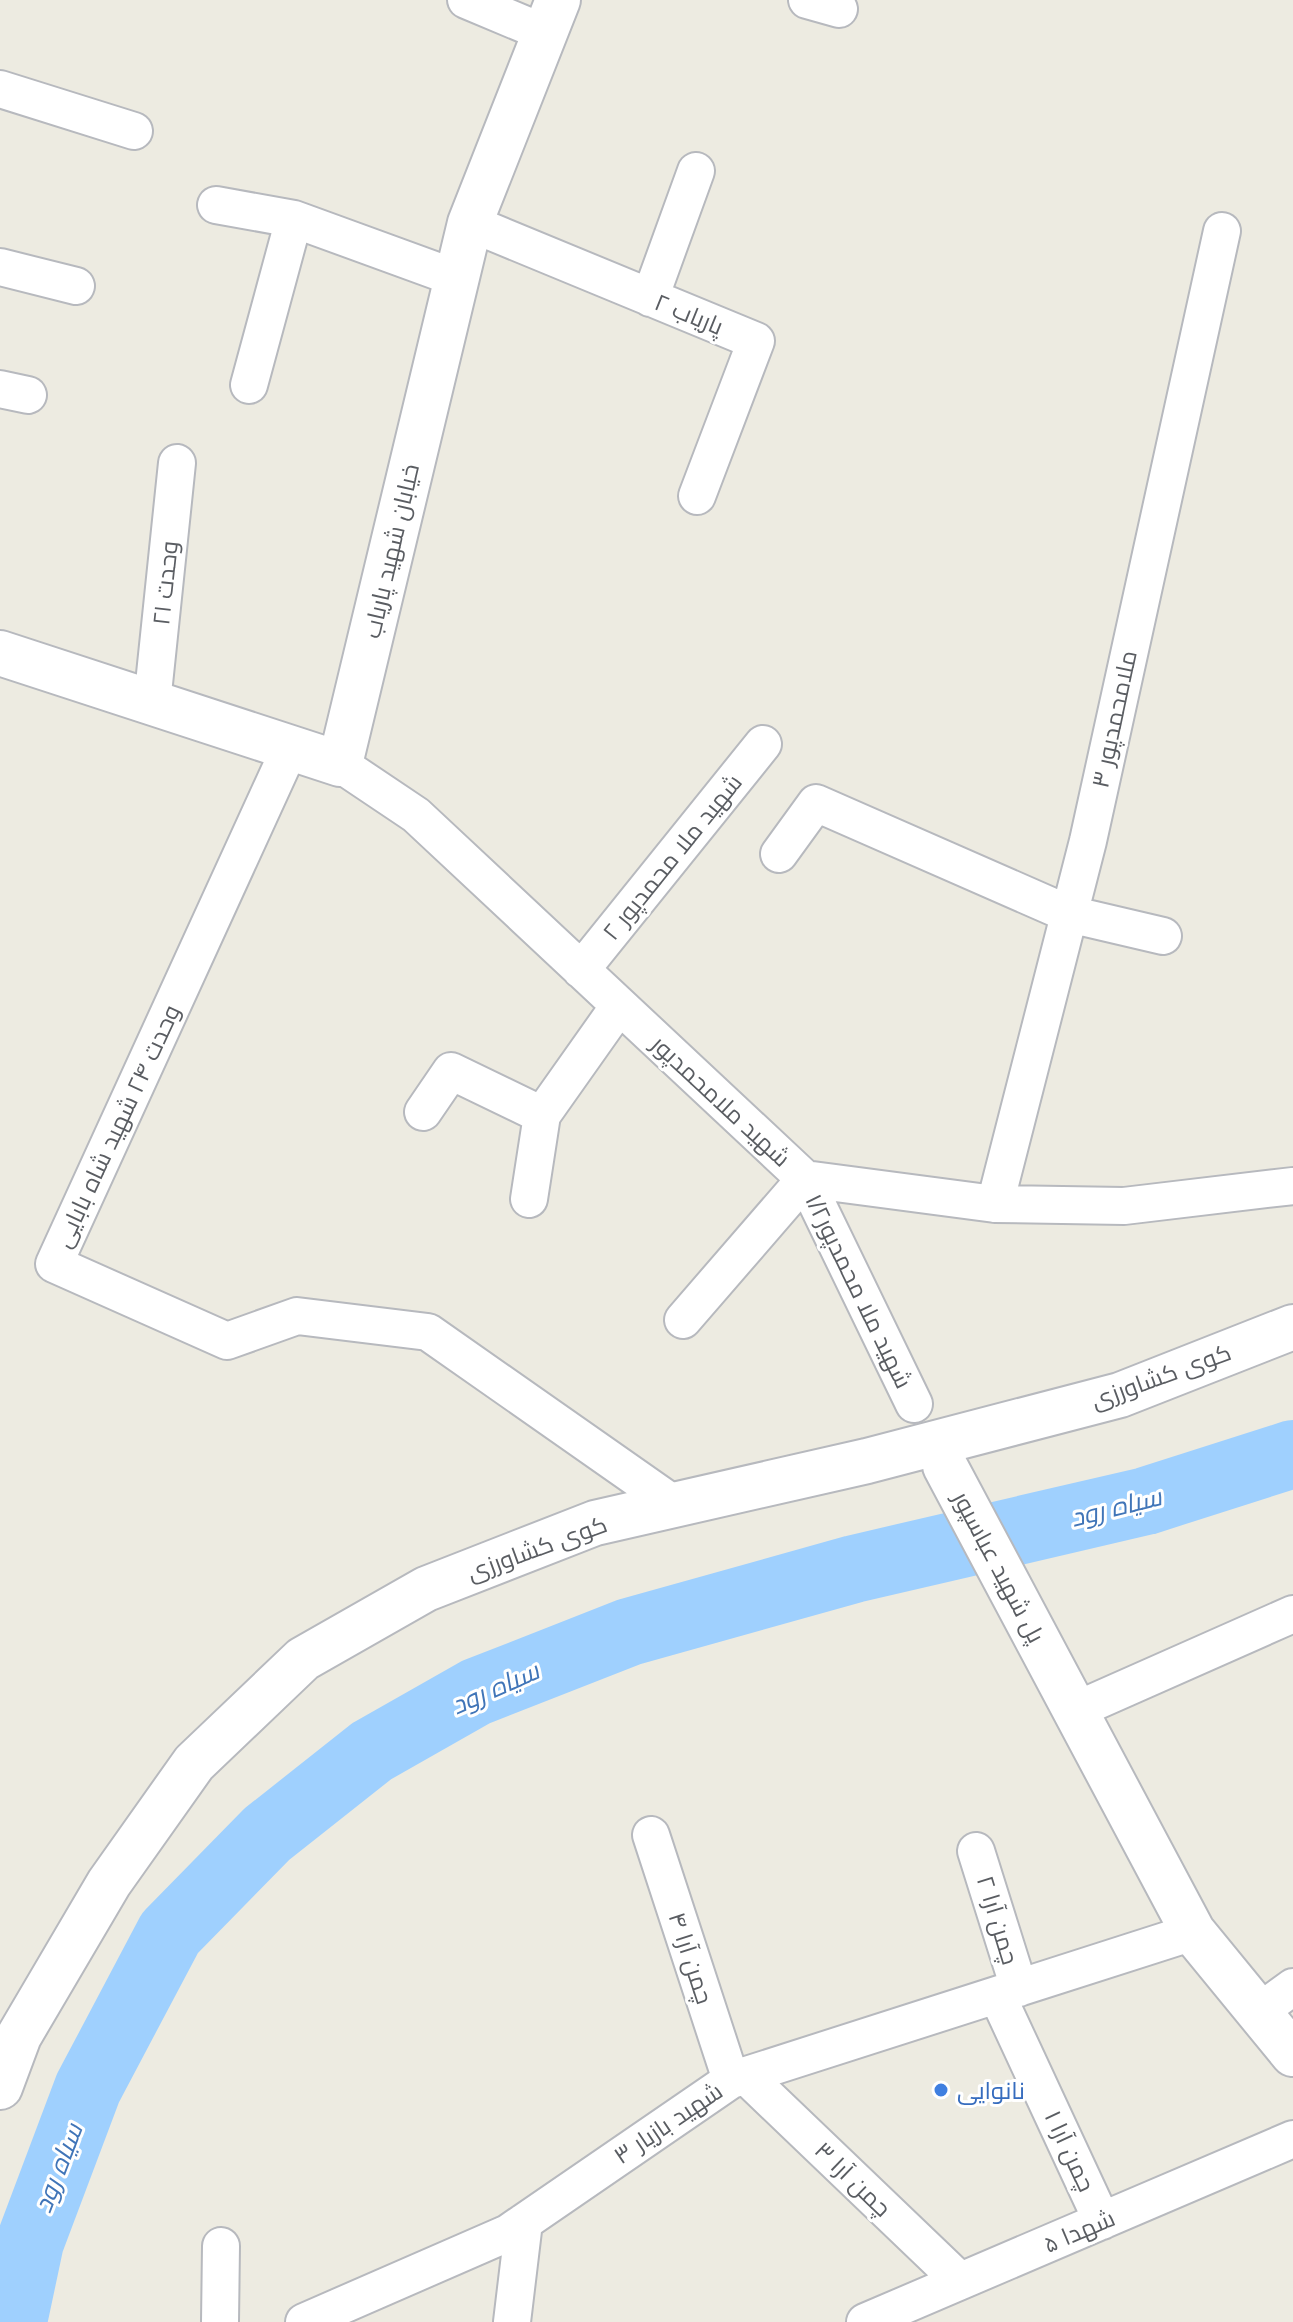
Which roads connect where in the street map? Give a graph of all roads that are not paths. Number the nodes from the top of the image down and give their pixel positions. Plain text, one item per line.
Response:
1 (466, 0) edge
2 (551, 17) edge
3 (0, 89) edge
4 (134, 131) dead end
5 (696, 171) dead end
6 (216, 205) dead end
7 (294, 219) junction
8 (470, 223) junction
9 (1222, 231) dead end
10 (0, 267) edge
11 (456, 278) junction
12 (76, 286) dead end
13 (650, 298) junction
14 (249, 385) dead end
15 (177, 463) dead end
16 (697, 496) dead end
17 (0, 653) edge
18 (152, 703) junction
19 (763, 744) dead end
20 (290, 748) junction
21 (340, 764) junction
22 (779, 854) dead end
23 (1069, 914) junction
24 (1163, 936) dead end
25 (581, 970) junction
26 (619, 1006) junction
27 (423, 1112) dead end
28 (542, 1115) junction
29 (805, 1179) junction
30 (1293, 1186) edge
31 (529, 1199) dead end
32 (995, 1204) junction
33 (683, 1320) dead end
34 (1293, 1327) edge
35 (914, 1404) dead end
36 (940, 1454) junction
37 (675, 1505) junction
38 (1293, 1614) edge
39 (1074, 1711) junction
40 (651, 1835) dead end
41 (976, 1851) dead end
42 (1193, 1932) junction
43 (1008, 1992) junction
44 (1276, 2000) edge
45 (1293, 2054) edge
46 (738, 2078) junction
47 (0, 2087) edge
48 (1293, 2139) edge
49 (1102, 2221) junction
50 (524, 2222) junction
51 (221, 2246) dead end
52 (960, 2281) junction
53 (220, 2322) edge
54 (304, 2322) edge
55 (512, 2322) edge
56 (865, 2322) edge

1 - 2 street
2 - 8 street, خیابان شهید پاریاب
3 - 4 street
5 - 13 street
6 - 7 street
7 - 11 street
7 - 14 street
8 - 11 street, خیابان شهید پاریاب
8 - 13 street, پاریاب ۲
9 - 23 street, ملامحمدپور ۳
10 - 12 street
11 - 21 street, خیابان شهید پاریاب
13 - 16 street, پاریاب ۲
15 - 18 street, وحدت ۲۱
17 - 18 street
18 - 20 street
19 - 25 street, شهید ملا محمدپور ۲
20 - 21 street
20 - 37 street, وحدت ۲۴ شهید شاه بابایی
21 - 25 street, شهید ملامحمدپور
22 - 23 street
23 - 24 street
23 - 32 street, ملامحمدپور ۳
25 - 26 street, شهید ملامحمدپور
26 - 28 street
26 - 29 street, شهید ملامحمدپور
27 - 28 street
28 - 31 street
29 - 32 street, شهید ملامحمدپور
29 - 33 street
29 - 35 street, شهید ملا محمدپور۱/۲
30 - 32 street, شهید ملامحمدپور
34 - 36 street, کوی کشاورزی
36 - 37 street, کوی کشاورزی
36 - 39 street, پل شهید عباسپور
37 - 47 street, کوی کشاورزی
38 - 39 street
39 - 42 street
40 - 46 street, چمن آرا ۴
41 - 43 street, چمن آرا ۲
42 - 43 street, شهید بازیار ۳
42 - 44 street
43 - 46 street, شهید بازیار ۳
43 - 49 street, چمن آرا ۱
44 - 45 street
46 - 50 street, شهید بازیار ۳
46 - 52 street, چمن آرا ۳
48 - 49 street, شهدا ۵
49 - 52 street, شهدا ۵
50 - 54 street, شهید بازیار ۳
50 - 55 street
51 - 53 street
52 - 56 street, شهدا ۵

